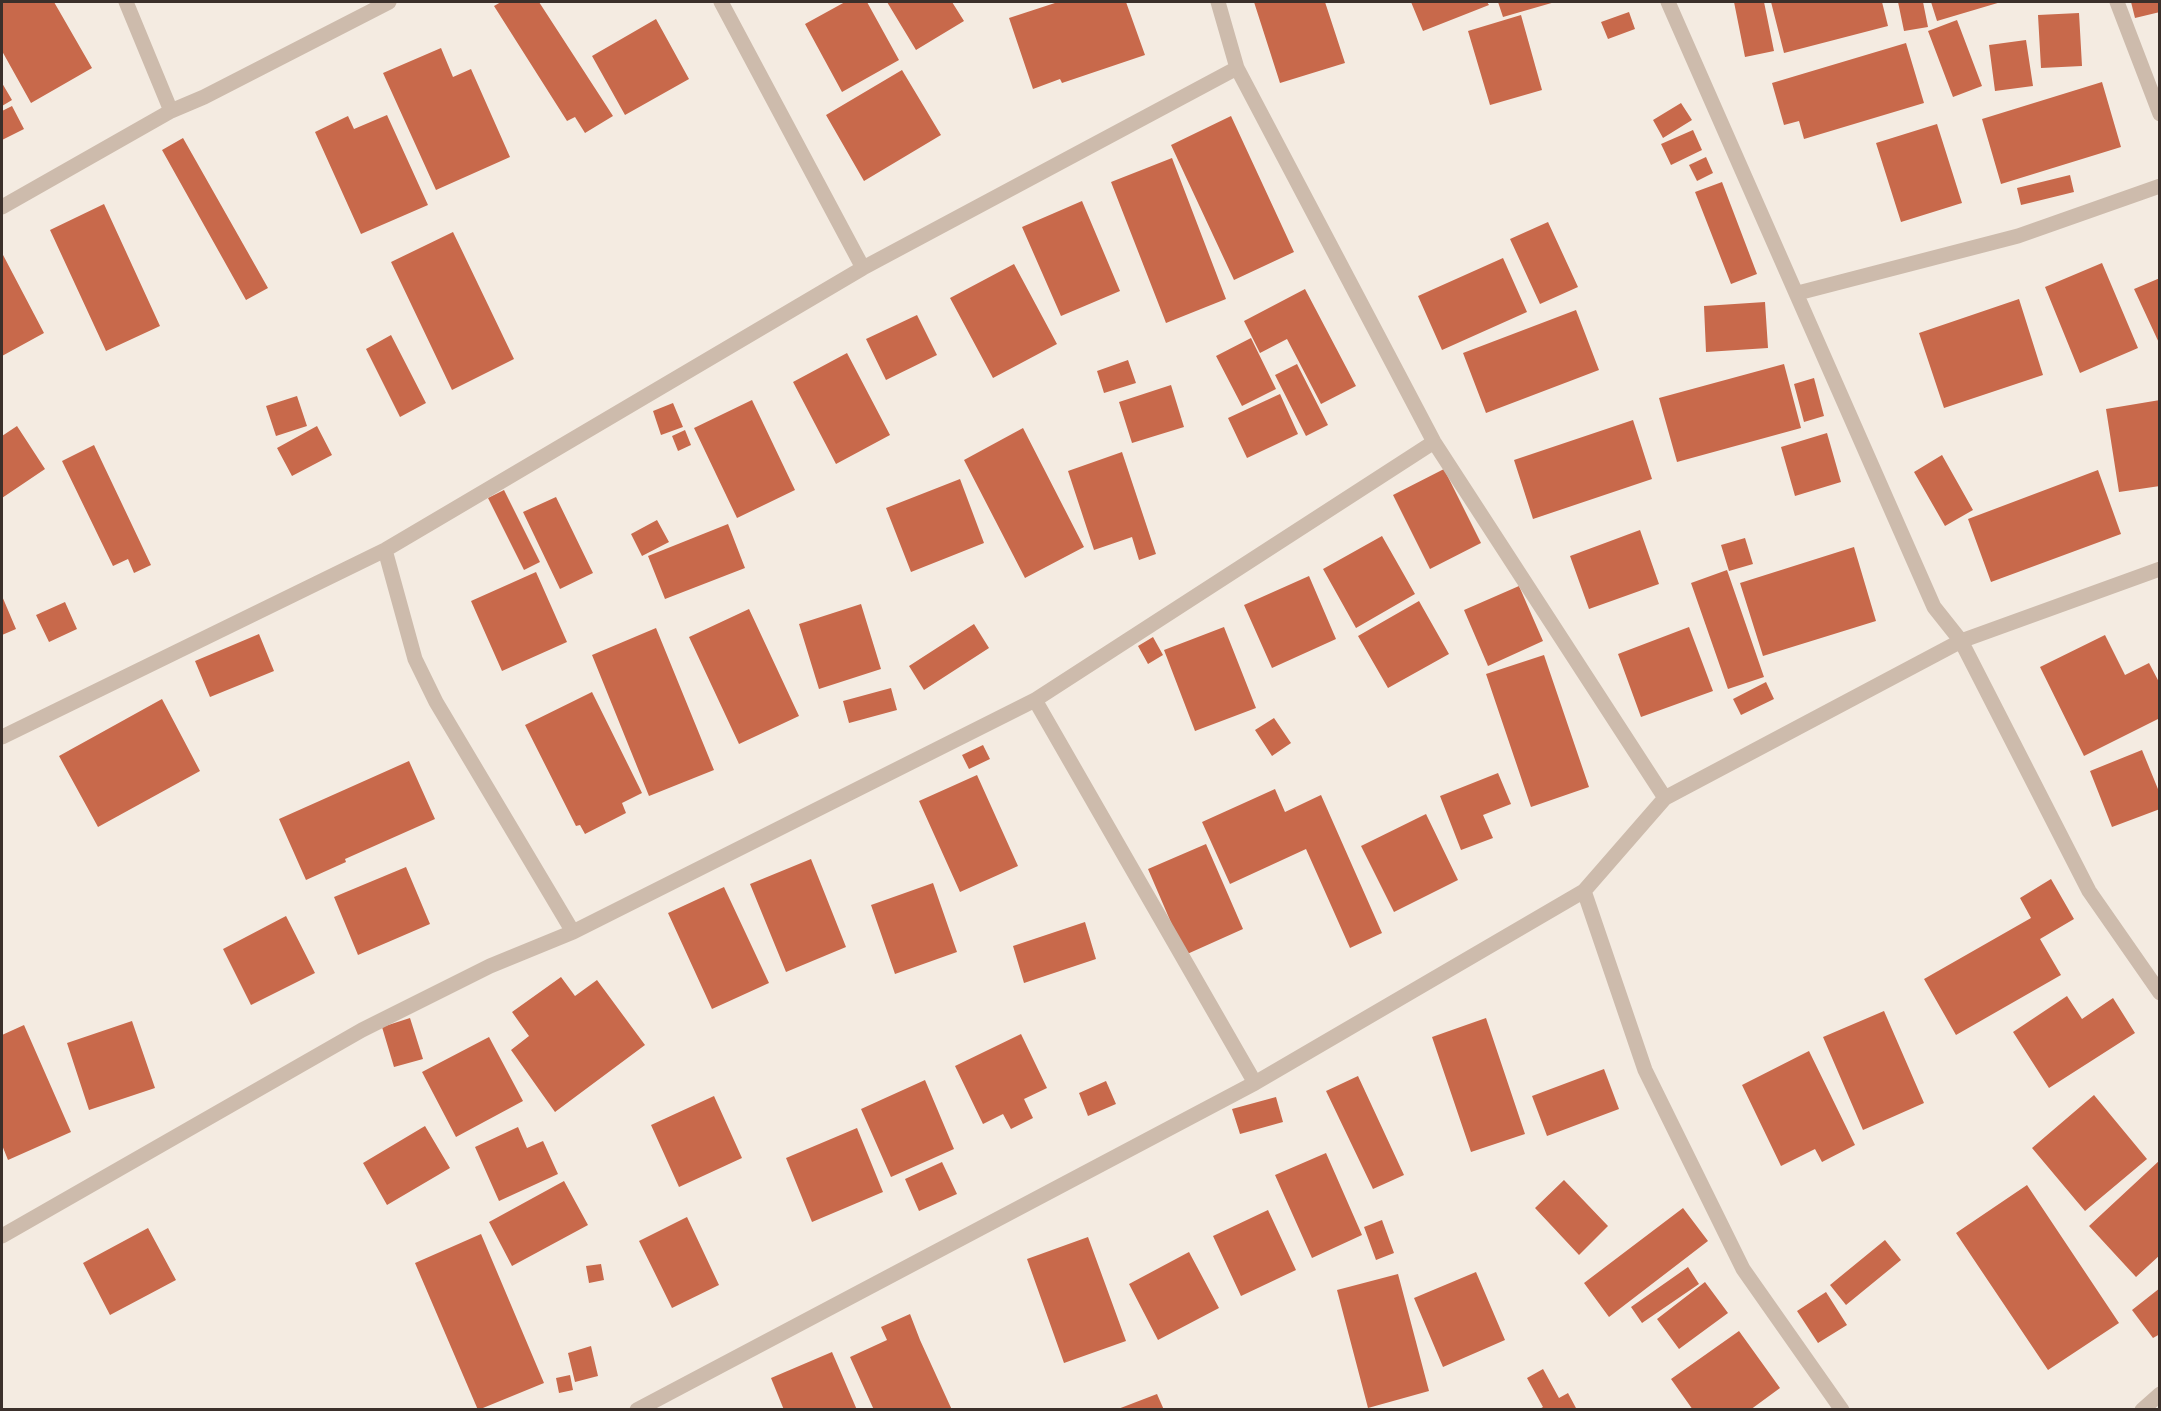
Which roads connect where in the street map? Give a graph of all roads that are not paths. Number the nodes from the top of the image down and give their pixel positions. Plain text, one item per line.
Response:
1 (126, 2) edge
2 (389, 2) edge
3 (721, 2) edge
4 (1218, 2) edge
5 (1668, 2) edge
6 (2117, 2) edge
7 (1237, 68) junction
8 (171, 111) junction
9 (2160, 114) edge
10 (2160, 186) edge
11 (2, 207) edge
12 (863, 268) junction
13 (1798, 293) junction
14 (1434, 442) junction
15 (385, 550) junction
16 (2160, 569) edge
17 (1961, 641) junction
18 (1035, 700) junction
19 (2, 737) edge
20 (1665, 798) junction
21 (1584, 891) junction
22 (573, 932) junction
23 (2160, 993) edge
24 (1255, 1083) junction
25 (2, 1236) edge
26 (2160, 1394) edge
27 (637, 1410) edge
28 (1842, 1410) edge
29 (2142, 1410) edge

1 - 8 street
2 - 8 street
3 - 12 street
4 - 7 street
5 - 13 street
6 - 9 street
7 - 12 street
7 - 14 street
8 - 11 street
10 - 13 street
12 - 15 street
13 - 17 street
14 - 18 street
14 - 20 street
15 - 19 street
15 - 22 street
16 - 17 street
17 - 20 street
17 - 23 street
18 - 22 street
18 - 24 street
20 - 21 street
21 - 24 street
21 - 28 street
22 - 25 street
24 - 27 street
26 - 29 street

